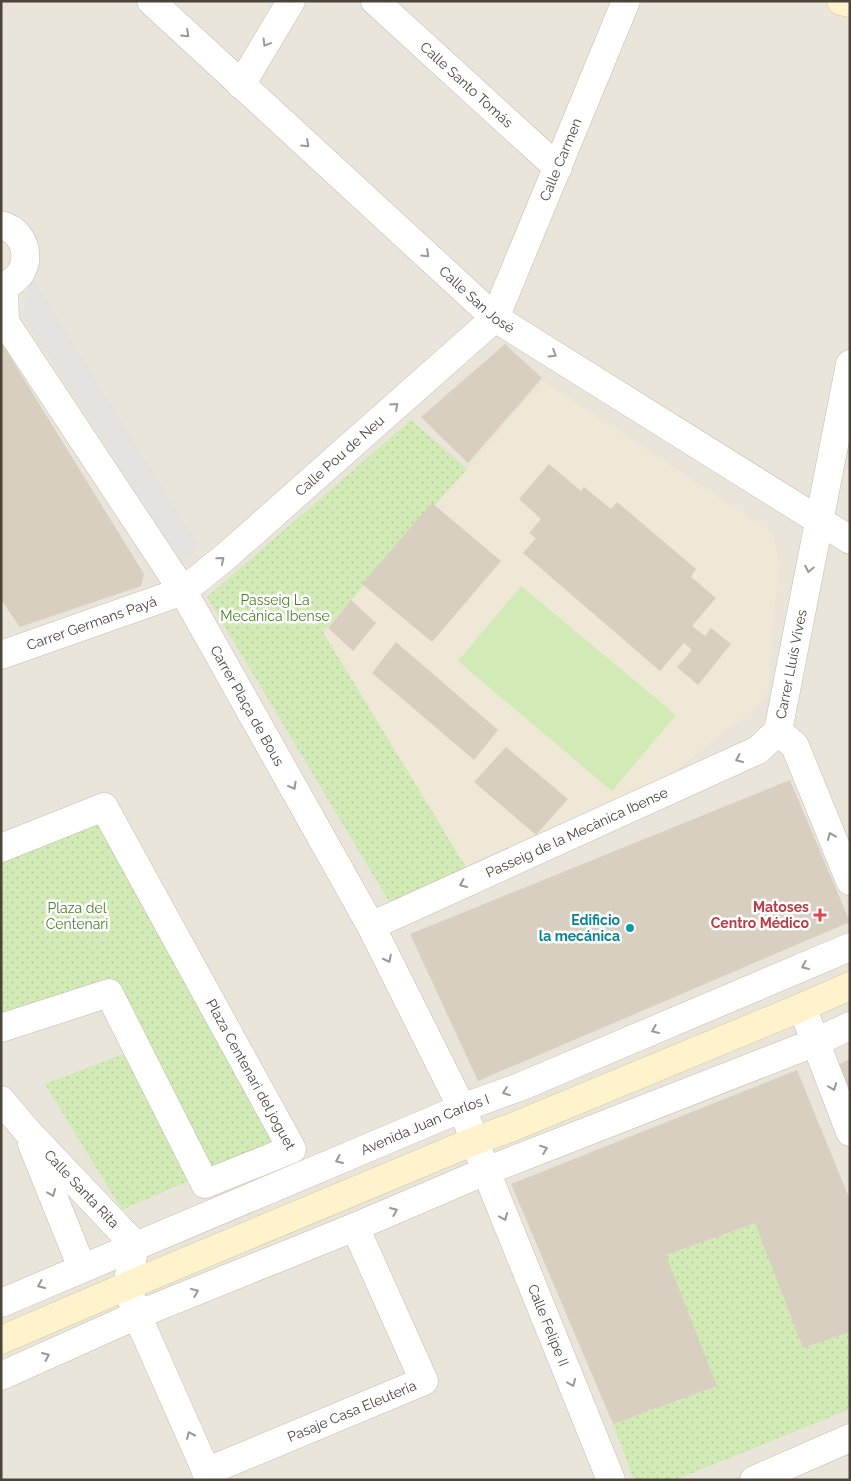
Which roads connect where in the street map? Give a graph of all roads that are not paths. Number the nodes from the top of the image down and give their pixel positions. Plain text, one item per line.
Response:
1 (151, 1) edge
2 (291, 1) edge
3 (626, 1) edge
4 (841, 1) edge
5 (850, 3) edge
6 (390, 7) edge
7 (241, 85) junction
8 (558, 168) junction
9 (1, 225) edge
10 (3, 285) edge
11 (495, 318) junction
12 (850, 364) edge
13 (818, 521) junction
14 (850, 540) edge
15 (183, 591) junction
16 (1, 655) edge
17 (778, 732) junction
18 (1, 848) edge
19 (850, 881) edge
20 (371, 926) junction
21 (850, 947) edge
22 (850, 986) edge
23 (802, 1007) junction
24 (850, 1026) edge
25 (1, 1028) edge
26 (816, 1042) junction
27 (1, 1100) edge
28 (462, 1108) junction
29 (27, 1131) junction
30 (850, 1132) edge
31 (474, 1141) junction
32 (486, 1171) junction
33 (356, 1227) junction
34 (136, 1246) junction
35 (82, 1268) junction
36 (127, 1286) junction
37 (1, 1303) edge
38 (137, 1315) junction
39 (1, 1340) edge
40 (1, 1376) edge
41 (850, 1438) edge
42 (208, 1476) edge
43 (611, 1480) edge
44 (754, 1480) edge

1 -> 7 street, Calle San José
2 -> 7 street
3 - 8 street, Calle Carmen
4 - 5 main road
6 - 8 street, Calle Santo Tomás
7 -> 11 street, Calle San José
8 - 11 street, Calle Carmen
9 - 10 street
10 - 15 street, Carrer Plaça de Bous
11 -> 13 street, Calle San José
15 -> 11 street, Calle Pou de Neu
12 - 13 street, Carrer Lluís Vives
13 - 14 street, Calle San José
13 -> 17 street, Carrer Lluís Vives
15 - 16 street, Carrer Germans Payá
15 -> 20 street, Carrer Plaça de Bous
19 -> 17 street, Carrer Lluís Vives
17 -> 20 street, Passeig de la Mecànica Ibense
18 - 25 street, Plaza Centenari del joguet
20 -> 28 street, Carrer Plaça de Bous
21 -> 28 street, Avenida Juan Carlos I
22 - 23 main road
23 - 26 street
23 - 31 main road
24 - 26 street
26 -> 30 street
32 -> 26 street
27 - 29 street, Calle Santa Rita
28 - 31 street, Carrer Plaça de Bous
28 -> 34 street, Avenida Juan Carlos I
29 - 34 street, Calle Santa Rita
29 -> 35 street
31 - 32 street, Calle Felipe II
31 - 36 main road
33 -> 32 street
32 -> 43 street, Calle Felipe II
38 -> 33 street
33 - 42 street, Pasaje Casa Eleuteria
34 - 35 street, Avenida Juan Carlos I
34 - 36 street
35 -> 37 street, Avenida Juan Carlos I
36 - 38 street
36 - 39 main road
40 -> 38 street
42 -> 38 street
41 - 44 street

